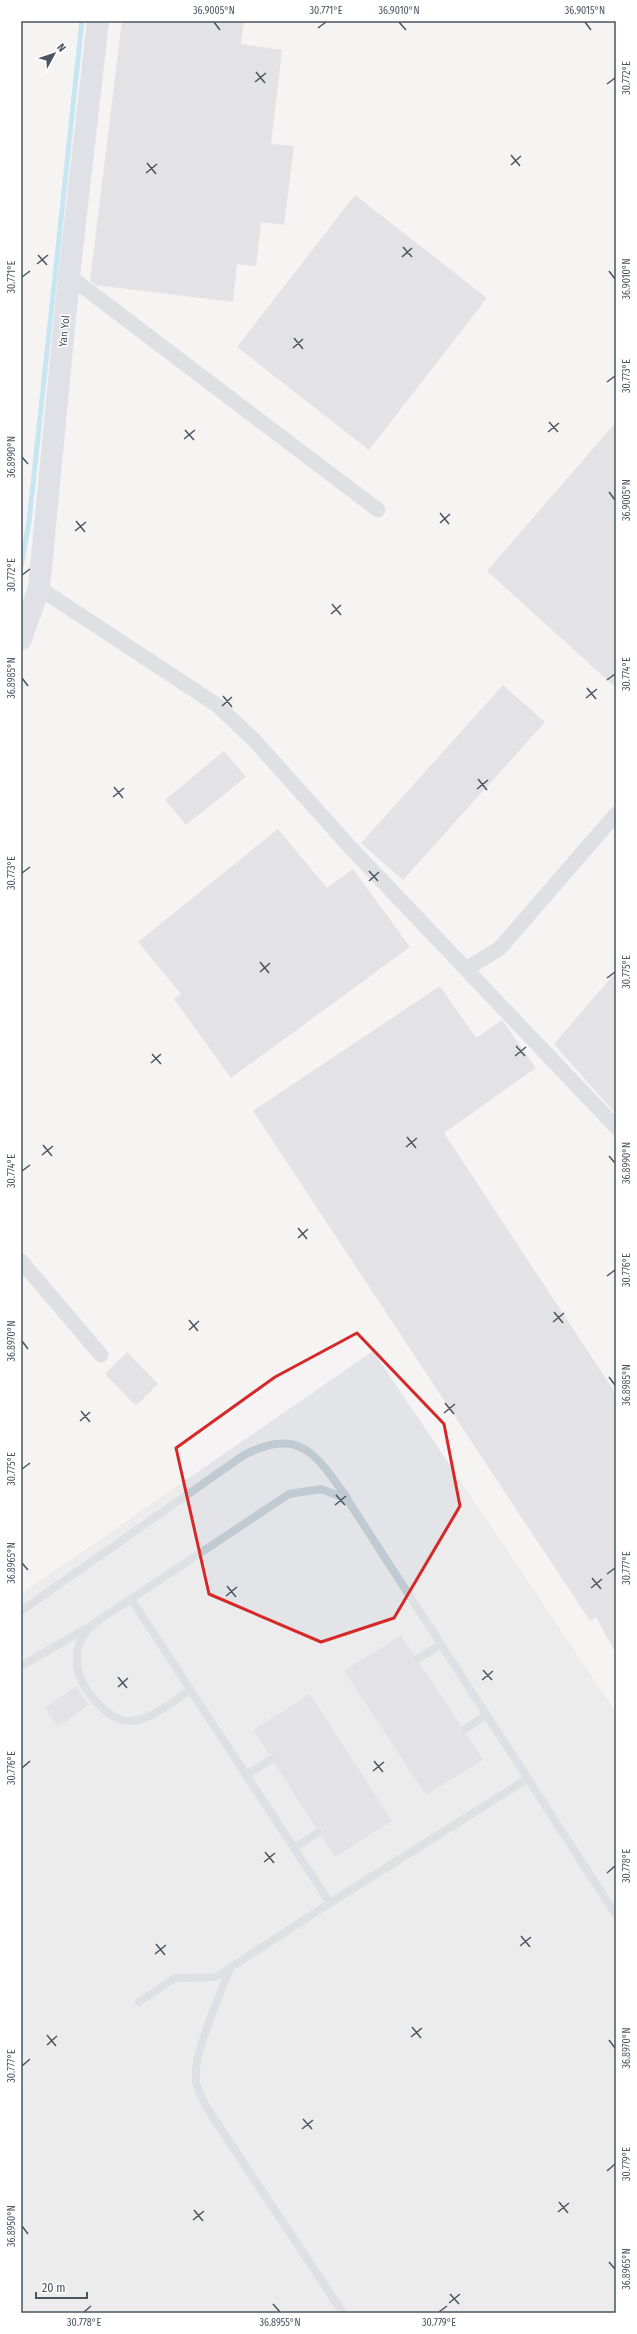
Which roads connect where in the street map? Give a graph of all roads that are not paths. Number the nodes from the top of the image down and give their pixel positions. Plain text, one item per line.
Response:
1 (98, 21) edge
2 (69, 276) junction
3 (378, 510) dead end
4 (38, 588) junction
5 (21, 639) edge
6 (616, 814) edge
7 (466, 968) junction
8 (616, 1127) edge
9 (21, 1261) edge
10 (101, 1355) dead end
11 (347, 1499) junction
12 (131, 1599) junction
13 (21, 1611) edge
14 (92, 1626) junction
15 (440, 1645) junction
16 (417, 1659) dead end
17 (21, 1666) edge
18 (190, 1690) junction
19 (486, 1715) junction
20 (464, 1730) dead end
21 (272, 1758) dead end
22 (246, 1775) junction
23 (527, 1779) junction
24 (319, 1832) dead end
25 (294, 1848) junction
26 (330, 1903) junction
27 (616, 1915) edge
28 (230, 1968) junction
29 (139, 2002) dead end
30 (343, 2313) edge

1 - 2 street, Yan Yol
2 - 3 street
2 - 4 street, Yan Yol
4 - 5 street, Yan Yol
4 - 7 street
6 - 7 street
7 - 8 street
9 - 10 street
11 - 12 lane
11 - 13 lane
11 - 15 lane
12 - 14 lane
12 - 18 lane
14 - 17 lane
14 - 18 lane
15 - 16 lane
15 - 19 lane
18 - 22 lane
19 - 20 lane
19 - 23 lane
21 - 22 lane
22 - 25 lane
23 - 26 lane
23 - 27 lane
24 - 25 lane
25 - 26 lane
26 - 28 lane
28 - 29 lane
28 - 30 lane

